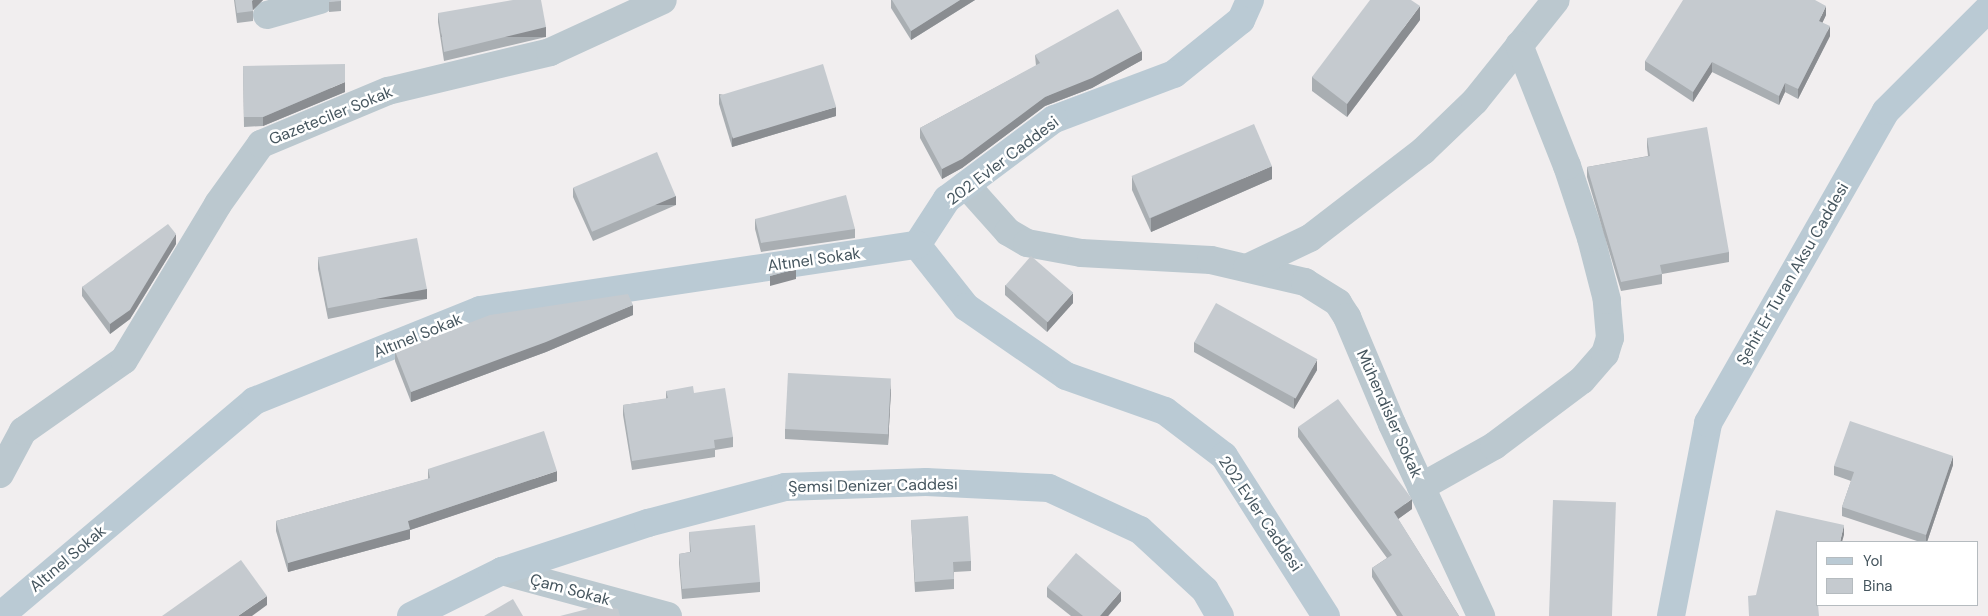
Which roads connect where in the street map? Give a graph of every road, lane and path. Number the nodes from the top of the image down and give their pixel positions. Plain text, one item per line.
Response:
1 (320, 0) edge
2 (663, 0) edge
3 (1250, 0) edge
4 (1556, 0) edge
5 (1988, 9) edge
6 (267, 15) dead end
7 (1519, 46) junction
8 (966, 185) junction
9 (916, 244) junction
10 (1247, 268) junction
11 (0, 474) edge
12 (1421, 488) junction
13 (502, 571) junction
14 (1678, 580) junction
15 (0, 616) edge
16 (412, 616) edge
17 (668, 616) edge
18 (1220, 616) edge
19 (1326, 616) edge
20 (1480, 616) edge
21 (1661, 616) edge
22 (1671, 616) edge
23 (1688, 616) edge

1 - 6 street
2 - 11 street, Gazeteciler Sokak
3 - 8 street, 202 Evler Caddesi
4 - 7 street
5 - 14 street, Şehit Er Turan Aksu Caddesi
7 - 10 street
7 - 12 street
8 - 9 street, 202 Evler Caddesi
8 - 10 street, Mühendisler Sokak
9 - 15 street, Altınel Sokak
9 - 19 street, 202 Evler Caddesi
10 - 12 street, Mühendisler Sokak
12 - 20 street, Mühendisler Sokak
13 - 16 street, Şemsi Denizer Caddesi
13 - 17 street, Çam Sokak
13 - 18 street, Şemsi Denizer Caddesi
14 - 21 street, Şehit Er Turan Aksu Caddesi
14 - 22 street, Şehit Er Turan Aksu Caddesi
14 - 23 street, Şehit Er Turan Aksu Caddesi

